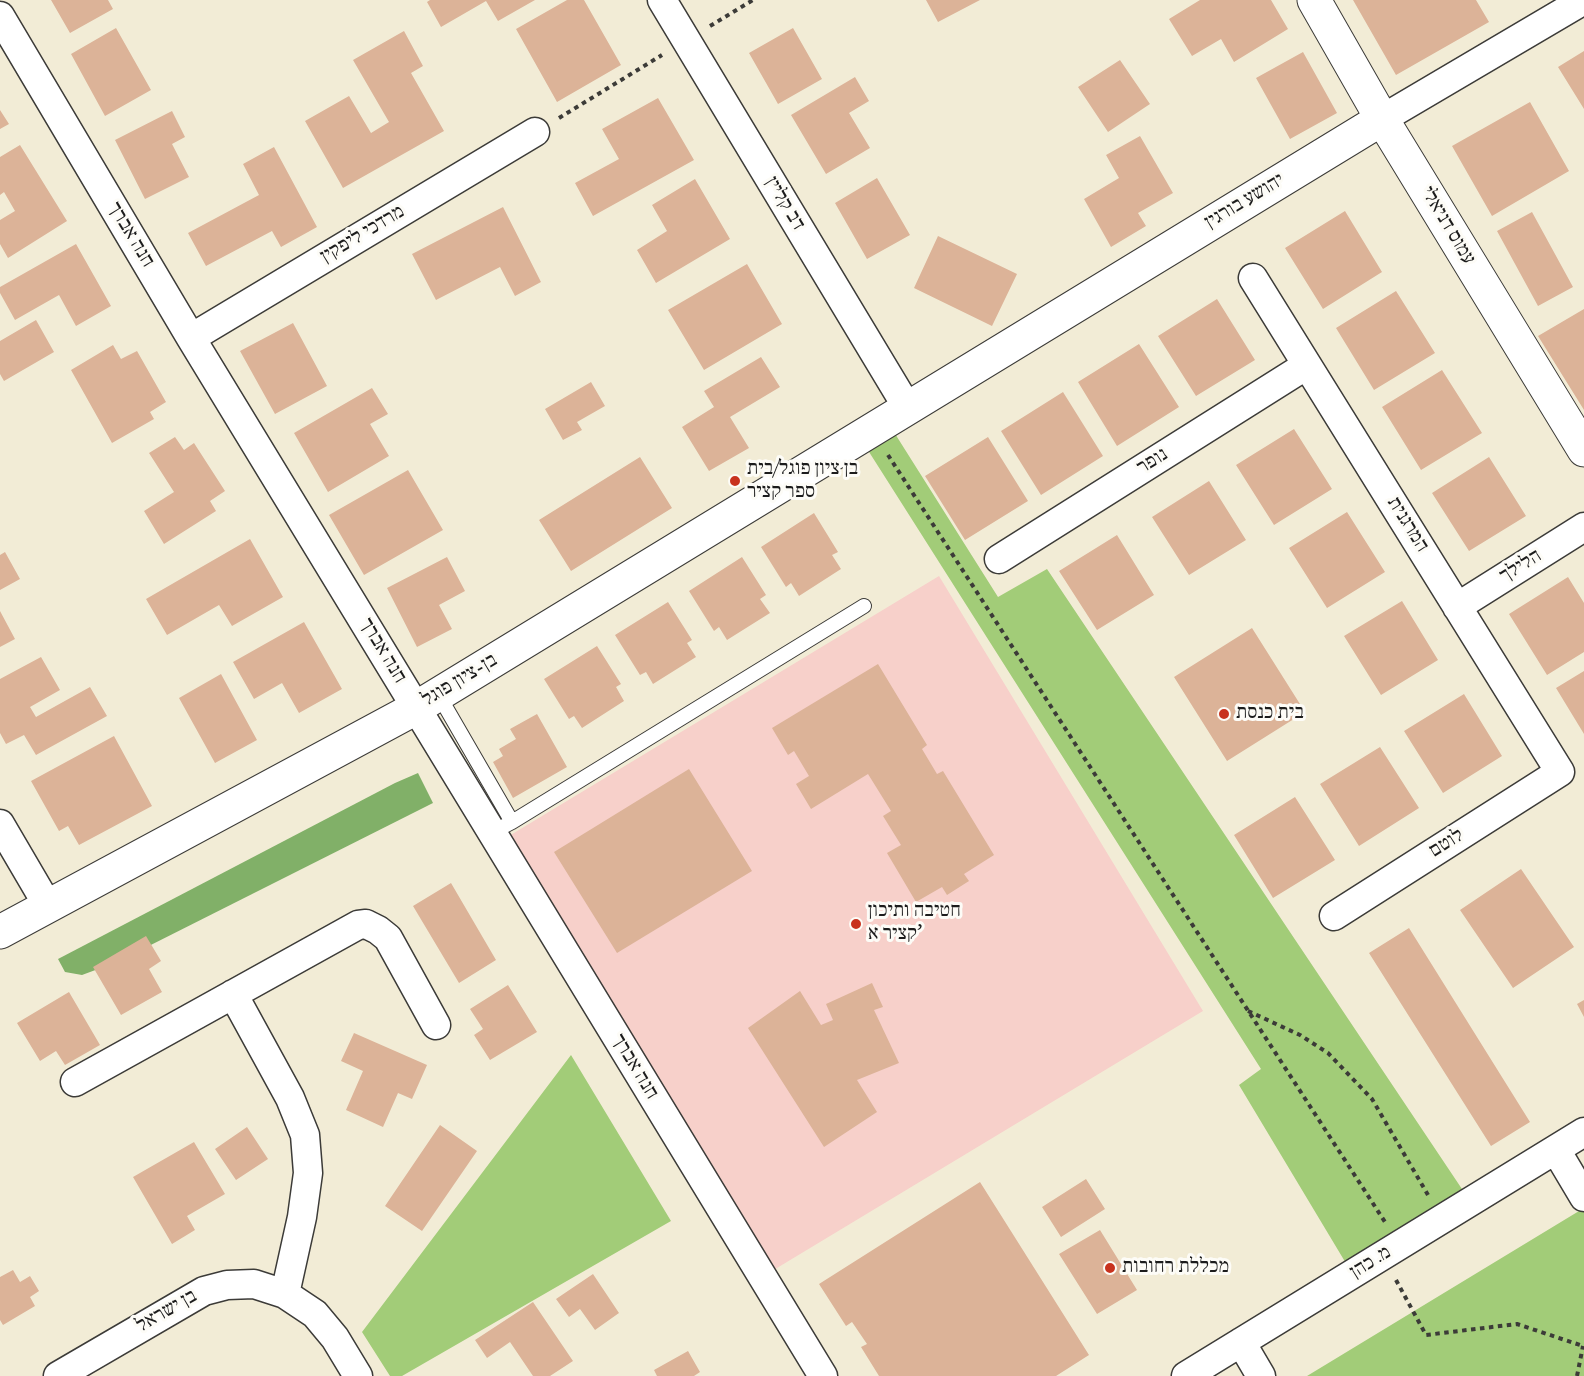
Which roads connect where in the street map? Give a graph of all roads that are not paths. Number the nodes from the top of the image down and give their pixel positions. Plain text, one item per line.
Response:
1 (662, 0) edge
2 (1314, 0) edge
3 (1584, 0) edge
4 (0, 16) edge
5 (1382, 119) junction
6 (535, 132) road end
7 (1253, 278) dead end
8 (191, 338) junction
9 (1307, 365) junction
10 (907, 407) junction
11 (1584, 450) edge
12 (1584, 527) edge
13 (999, 559) dead end
14 (864, 606) dead end
15 (1457, 607) junction
16 (427, 701) junction
17 (1560, 772) joint
18 (0, 825) edge
19 (501, 827) junction
20 (48, 906) junction
21 (1334, 916) dead end
22 (0, 932) edge
23 (233, 994) junction
24 (436, 1024) dead end
25 (75, 1082) dead end
26 (1584, 1132) edge
27 (1556, 1149) junction
28 (1584, 1197) edge
29 (285, 1294) junction
30 (1241, 1342) junction
31 (58, 1376) edge
32 (358, 1376) edge
33 (823, 1376) edge
34 (1186, 1376) edge
35 (1261, 1376) edge

1 - 10 street, דב קליין
2 - 5 street, עמוס דניאלי
3 - 5 street, יהושע בורגין
4 - 8 street, חנה אברך
5 - 10 street, יהושע בורגין
5 - 11 street, עמוס דניאלי
6 - 8 street, מרדכי ליפקין
7 - 9 street, המרגנית
8 - 16 street, חנה אברך
9 - 13 street, נופר
9 - 15 street, המרגנית
10 - 16 street, בן-ציון פוגל
12 - 15 street, הלילך
14 - 19 lane
15 - 17 street, המרגנית
16 - 19 street, חנה אברך
16 - 20 street, בן-ציון פוגל
17 - 21 street, לוטם
18 - 20 street
19 - 33 street, חנה אברך
20 - 22 street, בן-ציון פוגל
23 - 24 street
23 - 25 street
23 - 29 street
26 - 27 street, מ. כהן
27 - 28 street
27 - 30 street, מ. כהן
29 - 31 street, בן ישראל
29 - 32 street, בן ישראל
30 - 34 street, מ. כהן
30 - 35 street

